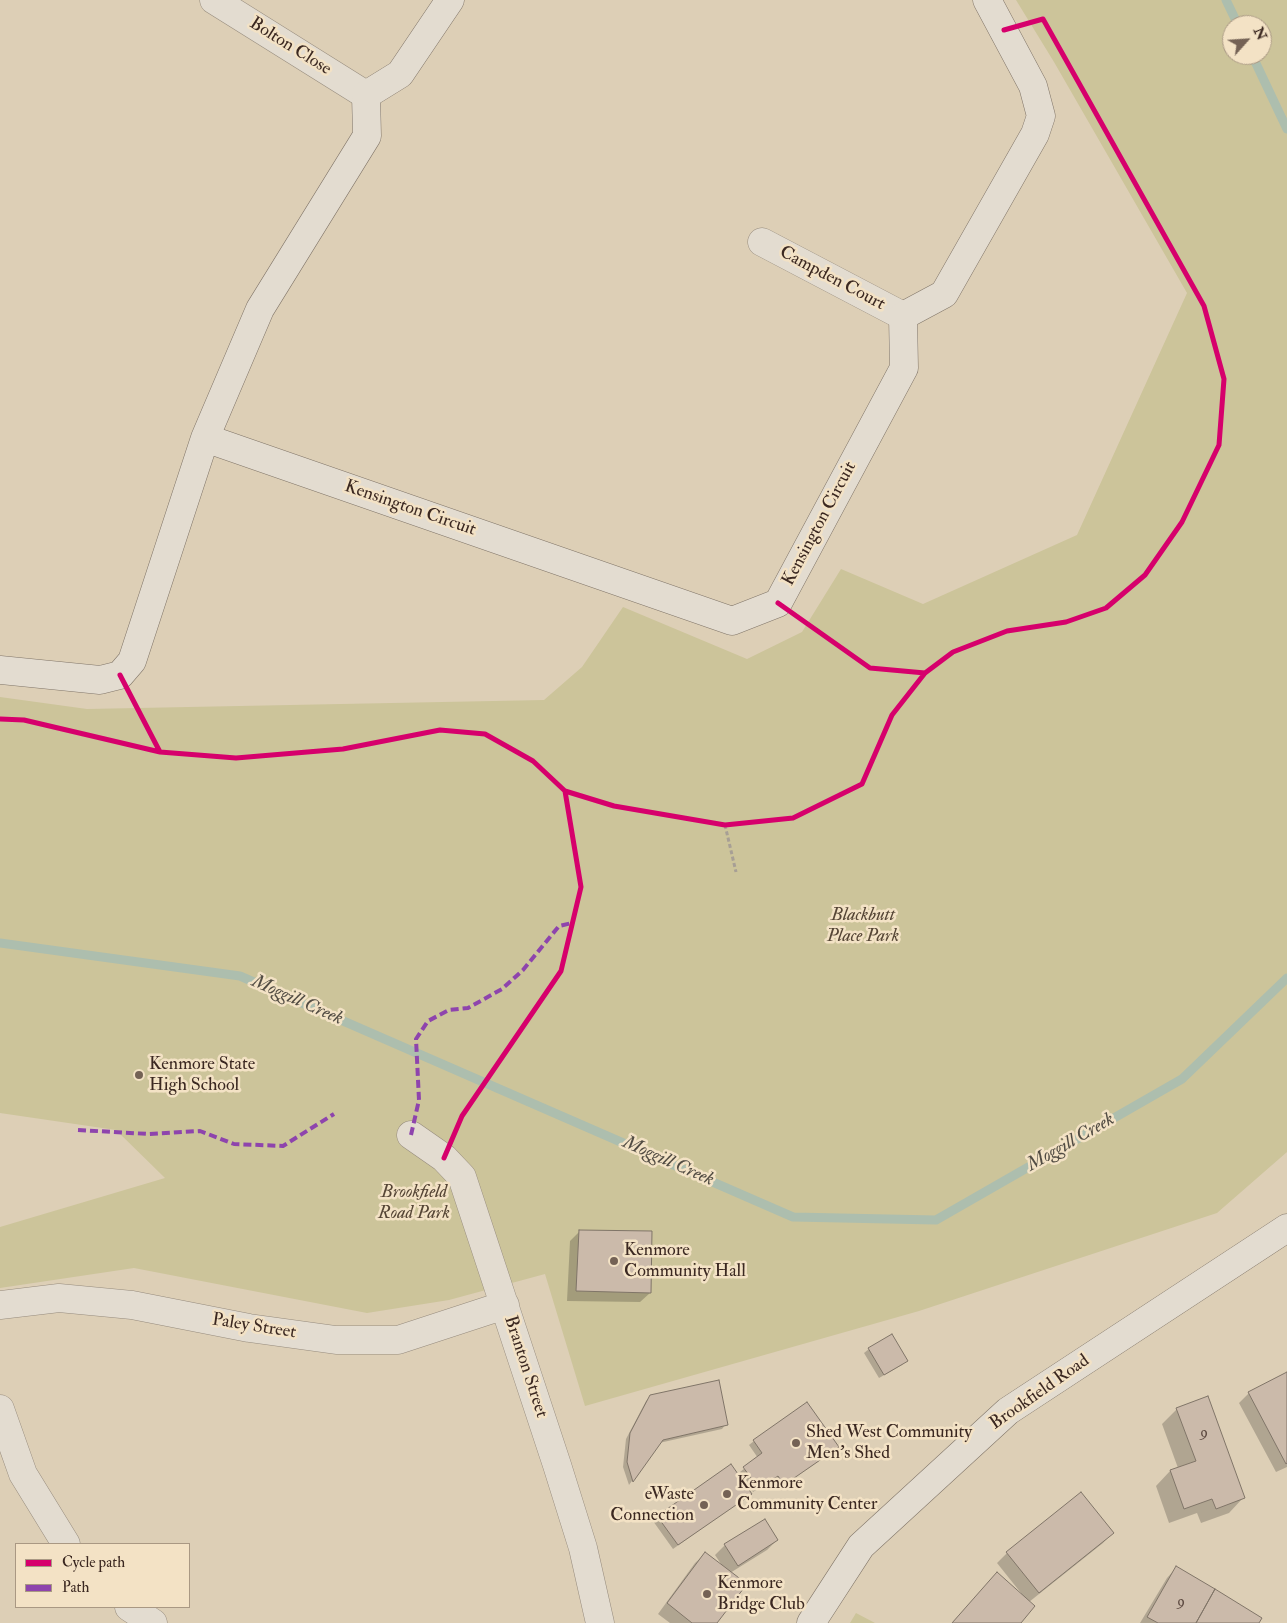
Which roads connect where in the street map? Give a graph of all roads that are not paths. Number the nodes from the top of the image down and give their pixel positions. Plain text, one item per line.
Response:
1 (214, 0) edge
2 (450, 0) edge
3 (987, 0) edge
4 (366, 95) junction
5 (762, 242) dead end
6 (903, 316) junction
7 (205, 438) junction
8 (0, 670) edge
9 (411, 1135) dead end
10 (1287, 1228) edge
11 (0, 1305) edge
12 (505, 1305) junction
13 (0, 1409) edge
14 (65, 1543) edge
15 (130, 1608) edge
16 (153, 1623) edge
17 (600, 1623) edge
18 (811, 1623) edge

1 - 4 street, Bolton Close
2 - 4 street
3 - 6 street
4 - 7 street
5 - 6 street, Campden Court
6 - 7 street, Kensington Circuit
7 - 8 street
9 - 12 street, Branton Street
10 - 18 street, Brookfield Road
11 - 12 street, Paley Street
12 - 17 street, Branton Street
13 - 14 street
15 - 16 street

